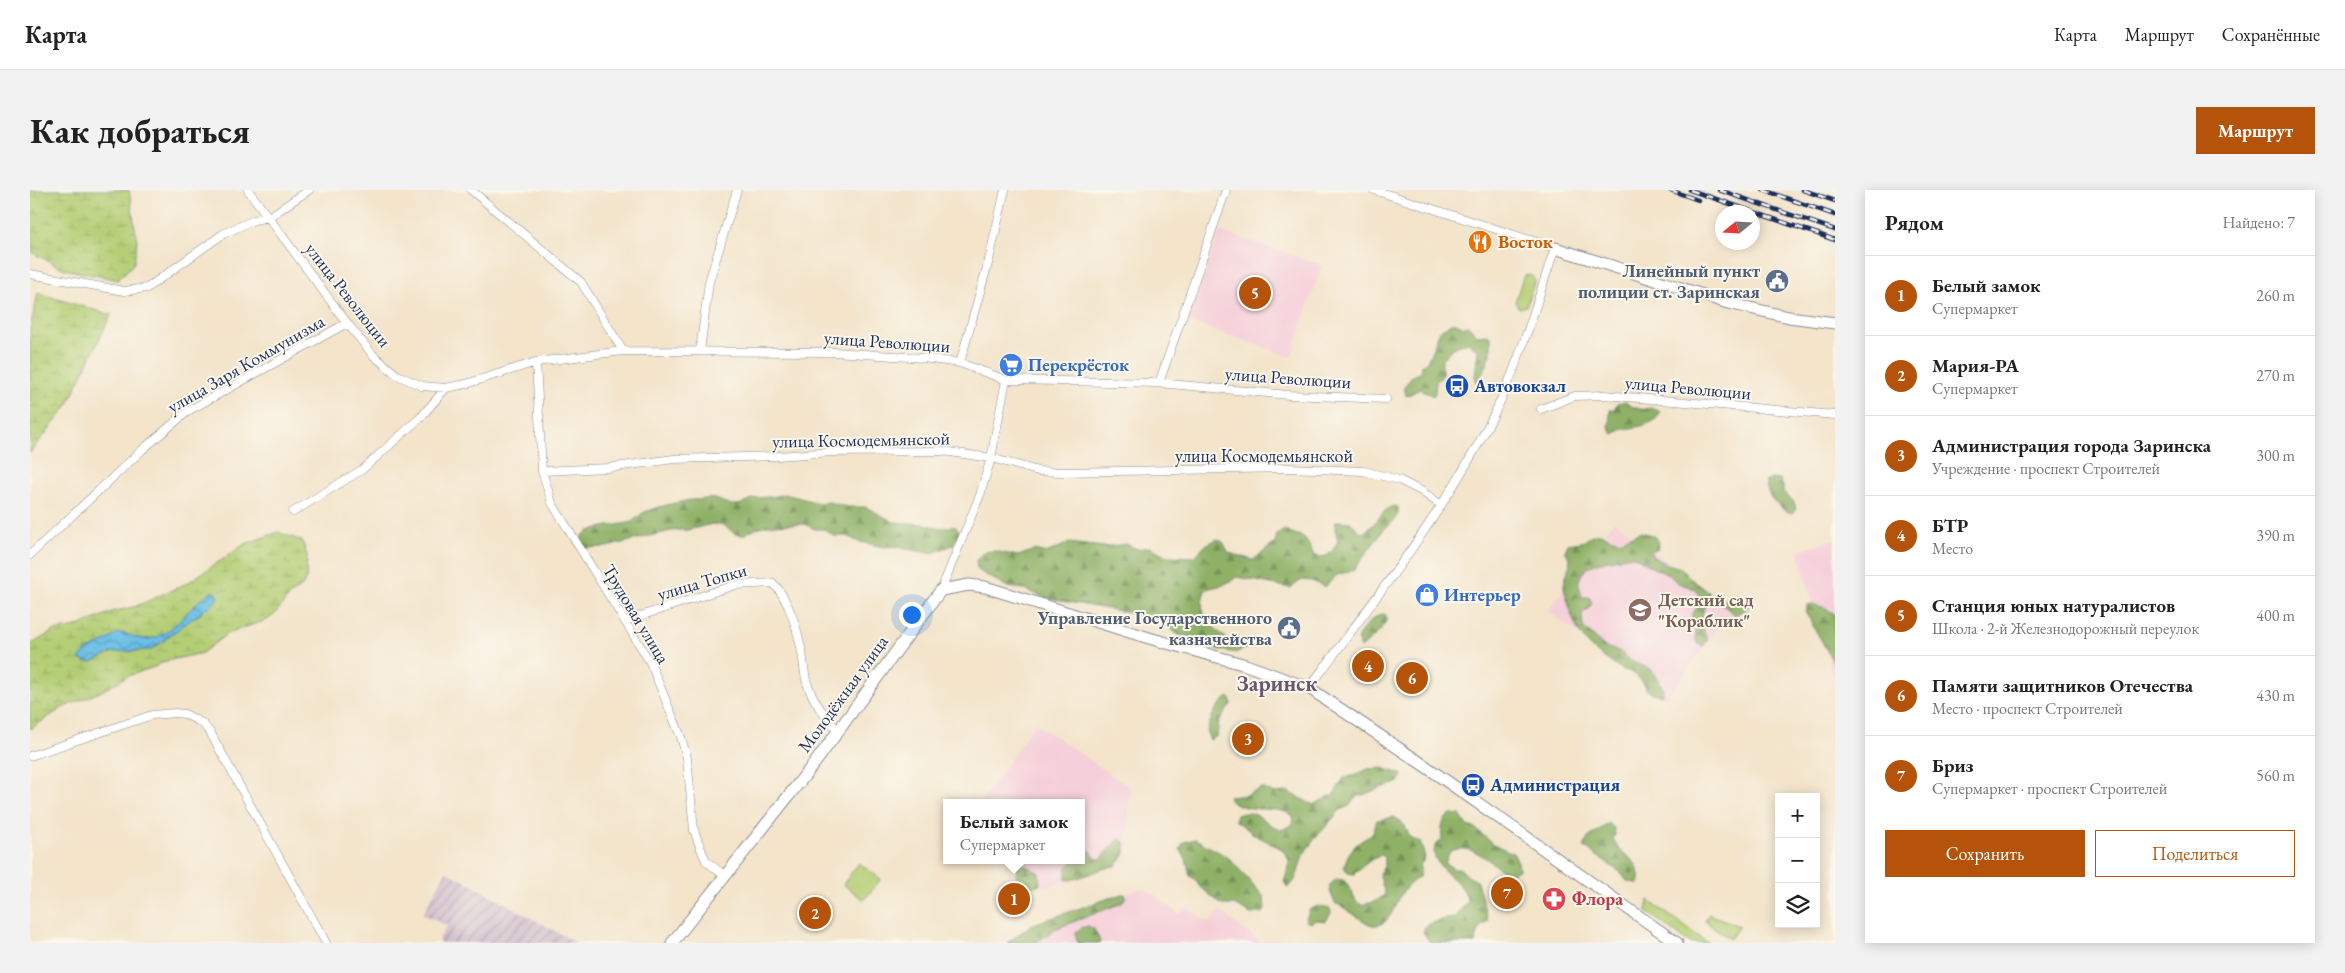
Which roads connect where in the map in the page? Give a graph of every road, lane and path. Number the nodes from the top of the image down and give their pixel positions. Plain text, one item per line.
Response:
1 (248, 190) edge
2 (309, 190) edge
3 (471, 190) edge
4 (737, 190) edge
5 (1006, 190) edge
6 (1226, 190) edge
7 (1374, 190) edge
8 (269, 217) junction
9 (1555, 248) junction
10 (30, 274) edge
11 (347, 323) junction
12 (1835, 323) edge
13 (623, 351) junction
14 (700, 351) junction
15 (536, 362) junction
16 (960, 363) junction
17 (1006, 380) junction
18 (1159, 383) junction
19 (446, 388) junction
20 (1386, 399) dead end
21 (1541, 409) dead end
22 (1835, 415) edge
23 (990, 458) junction
24 (542, 471) junction
25 (1442, 505) junction
26 (293, 512) dead end
27 (30, 555) edge
28 (941, 590) junction
29 (625, 621) junction
30 (1309, 688) junction
31 (838, 731) junction
32 (30, 756) edge
33 (725, 876) junction
34 (326, 943) edge
35 (672, 943) edge
36 (1677, 943) edge

1 - 8 street, улица Революции
2 - 8 street
3 - 13 street
4 - 14 street
5 - 16 street
6 - 18 street
7 - 9 street
8 - 10 street
8 - 11 street, улица Революции
9 - 12 street
9 - 25 street
11 - 19 street, улица Революции
11 - 27 street, улица Заря Коммунизма
13 - 14 street, улица Революции
13 - 15 street, улица Революции
14 - 16 street, улица Революции
15 - 19 street, улица Революции
15 - 24 street, Трудовая улица
16 - 17 street, улица Революции
17 - 18 street, улица Революции
17 - 23 street, Молодёжная улица
18 - 20 street, улица Революции
19 - 26 street
21 - 22 street, улица Революции
23 - 24 street, улица Космодемьянской
23 - 25 street, улица Космодемьянской
23 - 28 street, Молодёжная улица
24 - 29 street, Трудовая улица
25 - 30 street
28 - 30 street
28 - 31 street, Молодёжная улица
29 - 31 street, улица Топки
29 - 33 street, Трудовая улица
30 - 36 street
31 - 33 street, Молодёжная улица
32 - 34 street
33 - 35 street, Молодёжная улица

